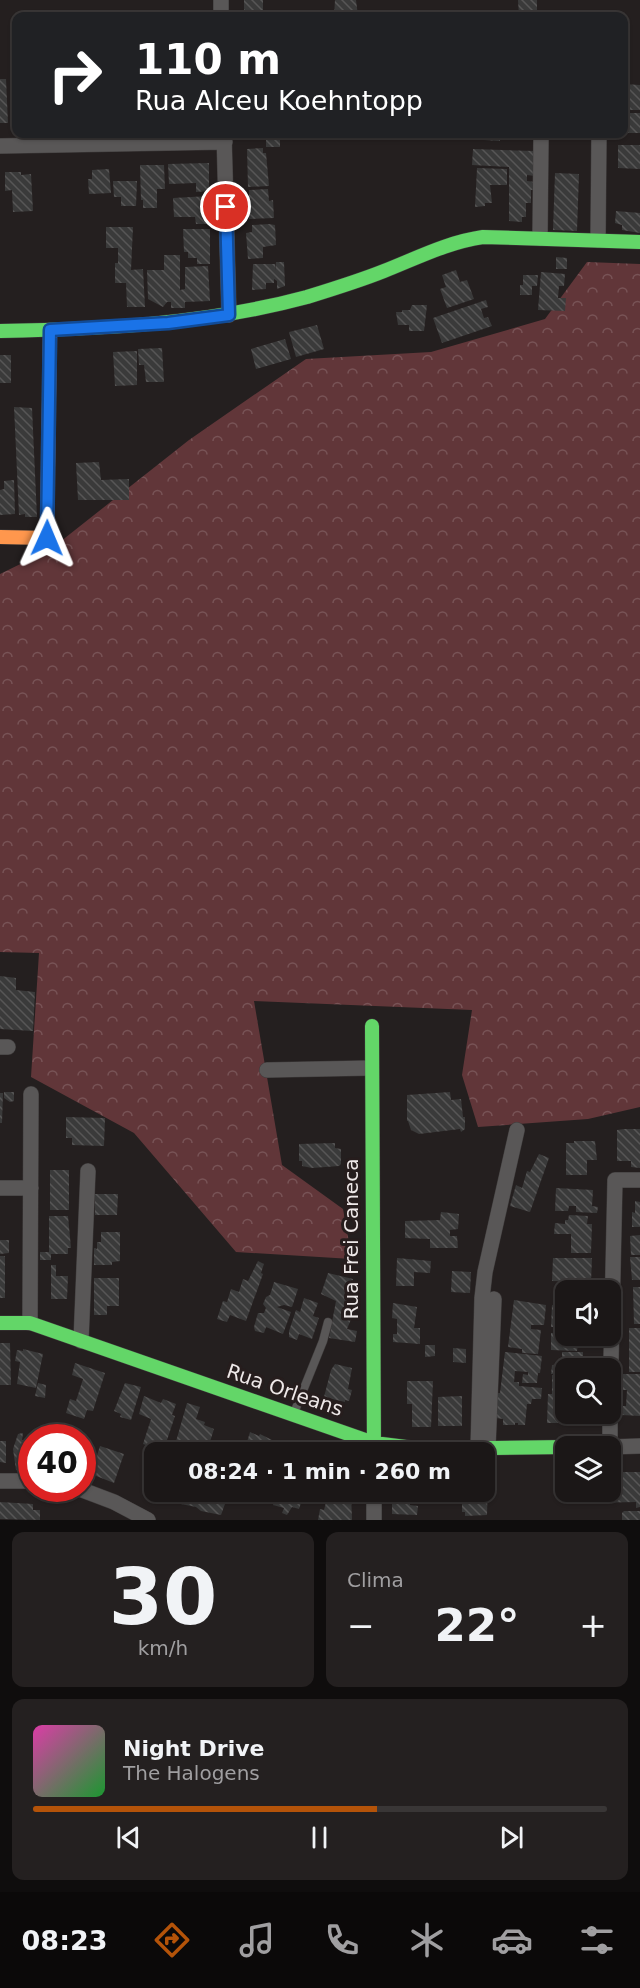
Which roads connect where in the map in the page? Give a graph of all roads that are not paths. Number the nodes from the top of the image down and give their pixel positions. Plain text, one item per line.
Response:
1 (225, 138) edge
2 (599, 138) edge
3 (541, 139) dead end
4 (0, 146) edge
5 (540, 238) junction
6 (598, 240) junction
7 (640, 242) edge
8 (229, 315) junction
9 (50, 330) junction
10 (0, 331) edge
11 (0, 537) edge
12 (372, 1026) dead end
13 (371, 1068) junction
14 (267, 1070) dead end
15 (31, 1094) dead end
16 (517, 1130) dead end
17 (88, 1171) dead end
18 (640, 1180) edge
19 (0, 1188) edge
20 (31, 1188) junction
21 (494, 1299) dead end
22 (328, 1322) dead end
23 (0, 1323) edge
24 (30, 1323) junction
25 (81, 1341) junction
26 (611, 1358) edge
27 (293, 1416) junction
28 (361, 1442) edge
29 (374, 1442) edge
30 (483, 1442) edge
31 (483, 1442) edge
32 (621, 1446) edge
33 (640, 1446) edge
34 (555, 1447) edge
35 (495, 1448) edge
36 (0, 1481) edge
37 (18, 1481) edge
38 (96, 1495) edge
39 (374, 1502) edge
40 (148, 1520) edge
41 (374, 1520) edge

1 - 4 street
1 - 8 street
2 - 6 street
3 - 5 street
5 - 6 street
5 - 8 street
6 - 7 street
8 - 9 street
9 - 10 street
9 - 11 street
12 - 13 street, Rua Frei Caneca
13 - 14 street
13 - 29 street, Rua Frei Caneca
15 - 20 street
16 - 30 street
17 - 25 street
18 - 26 street
19 - 20 street
20 - 24 street
21 - 31 street
22 - 27 lane
23 - 24 street, Rua Orleans
24 - 25 street, Rua Orleans
25 - 27 street, Rua Orleans
27 - 28 street, Rua Orleans
32 - 33 street
34 - 35 street, Rua Orleans
36 - 37 street
38 - 40 street
39 - 41 street

